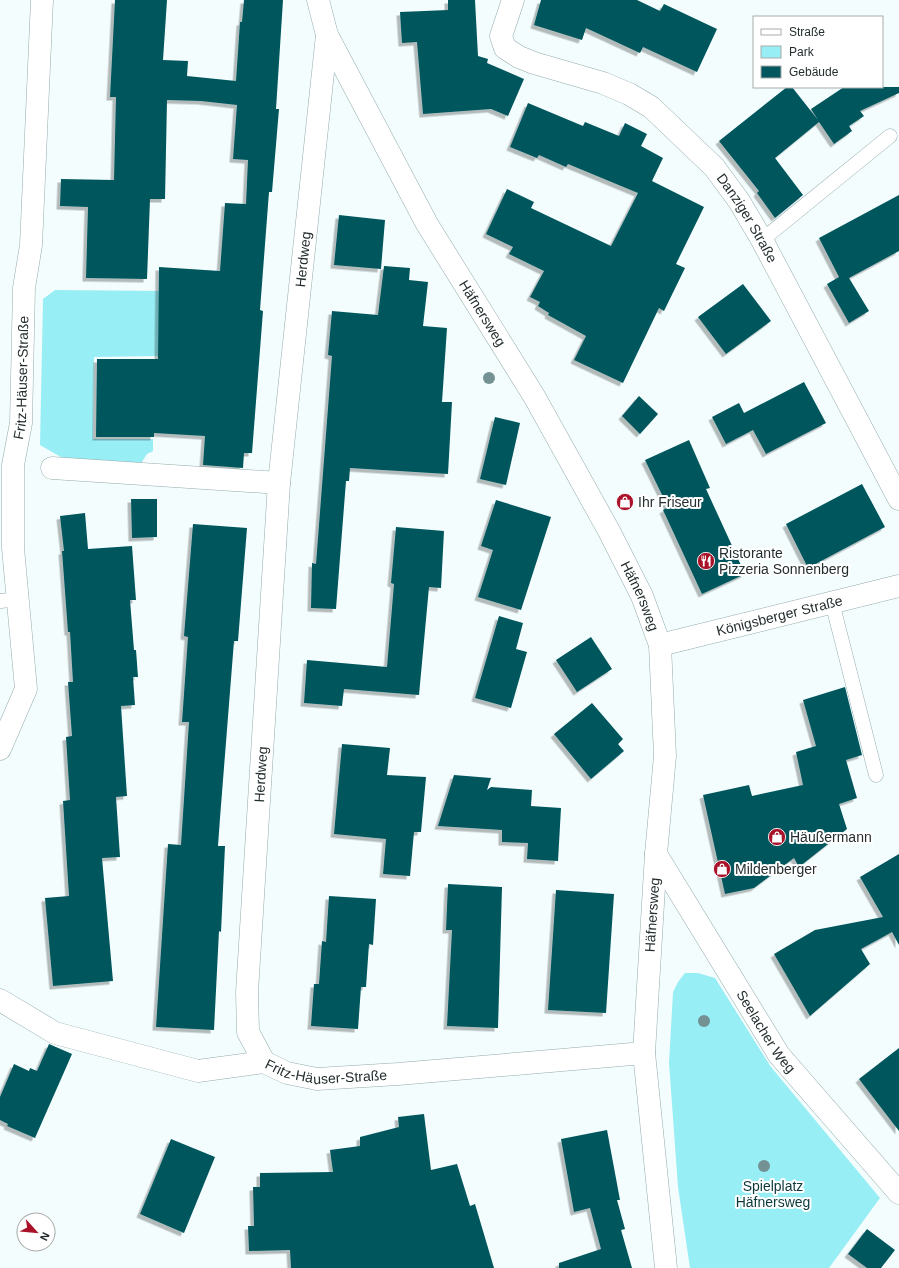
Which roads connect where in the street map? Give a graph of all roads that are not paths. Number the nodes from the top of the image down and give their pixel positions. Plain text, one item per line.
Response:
1 (42, 0) edge
2 (318, 0) edge
3 (513, 0) edge
4 (327, 35) junction
5 (890, 136) dead end
6 (762, 240) junction
7 (52, 468) dead end
8 (279, 483) junction
9 (899, 499) edge
10 (899, 586) edge
11 (832, 602) junction
12 (660, 645) junction
13 (2, 737) edge
14 (876, 775) dead end
15 (656, 854) junction
16 (0, 1000) edge
17 (644, 1053) junction
18 (264, 1062) junction
19 (899, 1193) edge
20 (666, 1268) edge

1 - 13 street, Fritz-Häuser-Straße
2 - 4 street, Häfnersweg
3 - 6 street, Danziger Straße
4 - 8 street, Herdweg
4 - 12 street, Häfnersweg
5 - 6 lane
6 - 9 street, Danziger Straße
7 - 8 street
8 - 18 street, Herdweg
10 - 11 street, Königsberger Straße
11 - 12 street, Königsberger Straße
11 - 14 lane
12 - 15 street, Häfnersweg
15 - 17 street, Häfnersweg
15 - 19 street, Seelacher Weg
16 - 18 street, Fritz-Häuser-Straße
17 - 18 street, Fritz-Häuser-Straße
17 - 20 street, Häfnersweg

